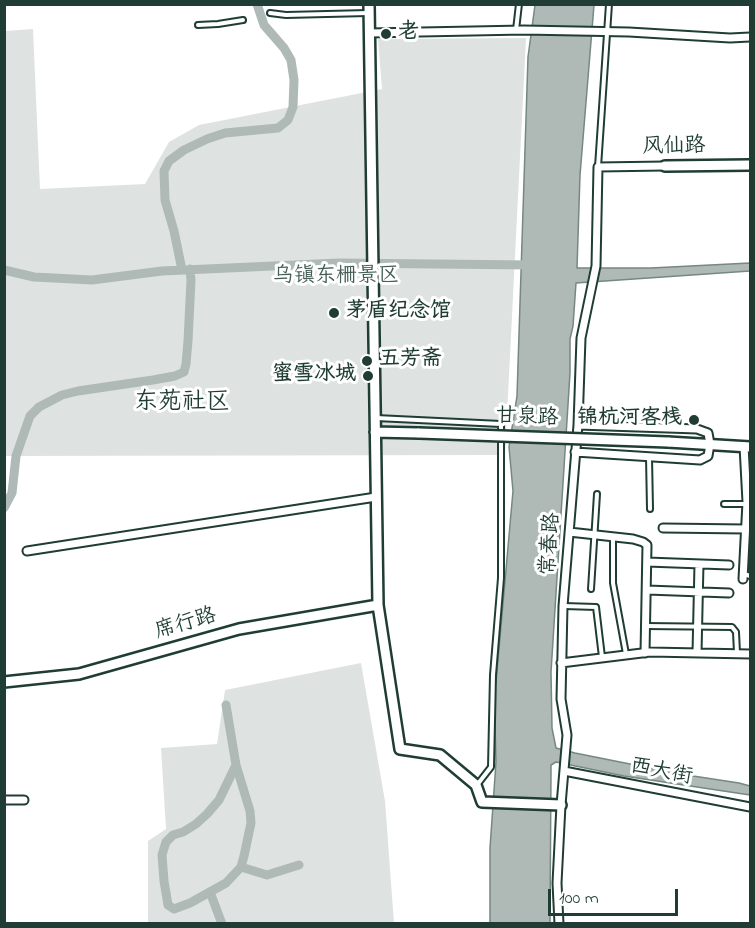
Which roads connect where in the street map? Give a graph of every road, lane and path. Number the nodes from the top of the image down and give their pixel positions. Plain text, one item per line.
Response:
1 (519, 4) edge
2 (609, 4) edge
3 (369, 9) edge
4 (270, 13) dead end
5 (243, 20) dead end
6 (198, 25) dead end
7 (520, 30) junction
8 (603, 32) junction
9 (369, 33) junction
10 (750, 37) edge
11 (750, 165) edge
12 (664, 166) joint
13 (598, 167) junction
14 (375, 418) junction
15 (578, 425) junction
16 (375, 432) junction
17 (710, 444) junction
18 (747, 446) edge
19 (575, 452) junction
20 (649, 457) junction
21 (597, 494) dead end
22 (376, 497) junction
23 (724, 504) dead end
24 (747, 504) junction
25 (650, 508) dead end
26 (663, 528) dead end
27 (746, 529) junction
28 (569, 532) junction
29 (595, 535) junction
30 (613, 537) junction
31 (27, 551) dead end
32 (647, 562) junction
33 (699, 564) junction
34 (729, 565) dead end
35 (746, 576) edge
36 (591, 589) dead end
37 (647, 590) junction
38 (698, 592) junction
39 (729, 593) dead end
40 (378, 605) junction
41 (563, 606) junction
42 (646, 626) junction
43 (698, 627) junction
44 (645, 653) junction
45 (697, 653) junction
46 (737, 654) junction
47 (750, 654) edge
48 (626, 655) junction
49 (602, 658) junction
50 (561, 663) junction
51 (4, 682) edge
52 (564, 769) junction
53 (476, 785) junction
54 (4, 800) edge
55 (24, 800) dead end
56 (561, 805) junction
57 (750, 807) edge
58 (559, 924) edge

1 - 7 lane
2 - 8 lane
3 - 4 lane
3 - 9 street
5 - 6 lane
7 - 8 street
7 - 9 street
8 - 10 street
8 - 13 lane
9 - 14 street
11 - 12 street, 风仙路
12 - 13 street, 风仙路
13 - 15 street, 常春路
14 - 16 street
14 - 53 lane
15 - 17 street
15 - 19 street, 常春路
16 - 17 street, 甘泉路, bridge
16 - 22 street
17 - 18 street, 甘泉路
17 - 20 street
18 - 24 street
19 - 20 street
19 - 28 street, 常春路
20 - 25 lane
21 - 29 lane
22 - 31 street
22 - 40 street
23 - 24 lane
24 - 27 street
26 - 27 street
27 - 35 street
28 - 29 street
28 - 41 street, 常春路
29 - 30 street
29 - 36 lane
30 - 32 street
30 - 48 lane
32 - 33 street
32 - 37 street
33 - 34 street
33 - 38 street
37 - 38 street
37 - 42 street
38 - 39 street
38 - 43 street
40 - 51 street, 席行路
40 - 53 street
41 - 49 lane
41 - 50 street, 常春路
42 - 43 lane
42 - 44 street
43 - 45 street
43 - 46 lane
44 - 45 street
44 - 48 street
45 - 46 street
46 - 47 street
48 - 49 street
49 - 50 street
50 - 52 street, 常春路
52 - 56 street, 常春路
52 - 57 street, 西大街
53 - 56 street
54 - 55 street
56 - 58 street, 常春路

